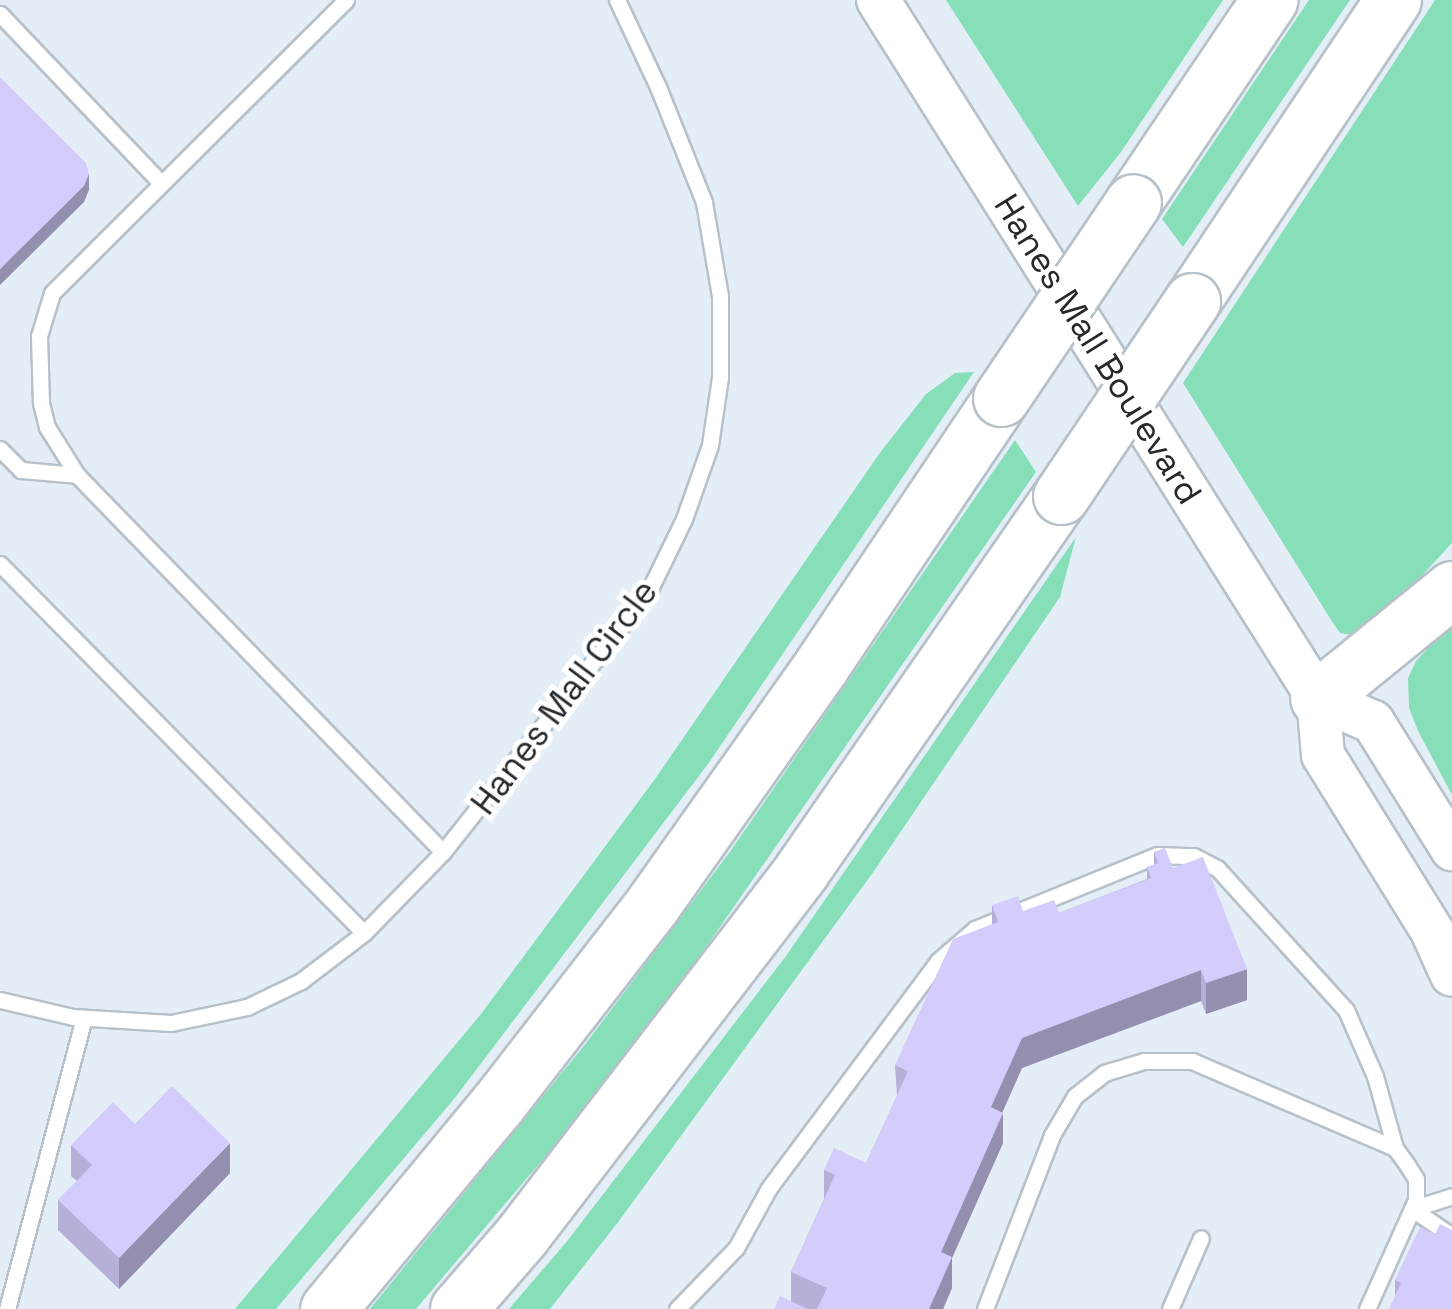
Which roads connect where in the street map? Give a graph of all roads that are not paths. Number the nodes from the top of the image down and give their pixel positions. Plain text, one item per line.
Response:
1 (346, 0) edge
2 (616, 0) edge
3 (878, 0) edge
4 (1269, 0) edge
5 (1392, 0) edge
6 (0, 14) edge
7 (160, 182) junction
8 (0, 449) edge
9 (78, 475) junction
10 (0, 564) edge
11 (1452, 589) edge
12 (1318, 698) junction
13 (1452, 849) edge
14 (443, 852) junction
15 (364, 932) junction
16 (1452, 975) edge
17 (0, 1000) edge
18 (84, 1018) junction
19 (1394, 1148) junction
20 (1452, 1196) edge
21 (1412, 1209) junction
22 (1452, 1236) edge
23 (1201, 1238) dead end
24 (7, 1309) edge
25 (328, 1309) edge
26 (458, 1309) edge
27 (677, 1309) edge
28 (985, 1309) edge
29 (1170, 1309) edge
30 (1367, 1309) edge

1 - 7 lane
2 - 14 lane, Hanes Mall Circle
3 - 12 main road, Hanes Mall Boulevard
4 - 25 highway, bridge
5 - 26 highway, bridge
6 - 7 lane
7 - 9 lane
8 - 9 lane
9 - 14 lane
10 - 15 lane
11 - 12 highway
12 - 13 main road
12 - 16 main road, Hanes Mall Boulevard
14 - 15 lane, Hanes Mall Circle
15 - 18 lane, Hanes Mall Circle
17 - 18 lane, Hanes Mall Circle
18 - 24 lane
19 - 21 lane
19 - 27 lane
19 - 28 lane
20 - 21 lane
21 - 22 lane
21 - 30 lane
23 - 29 lane

